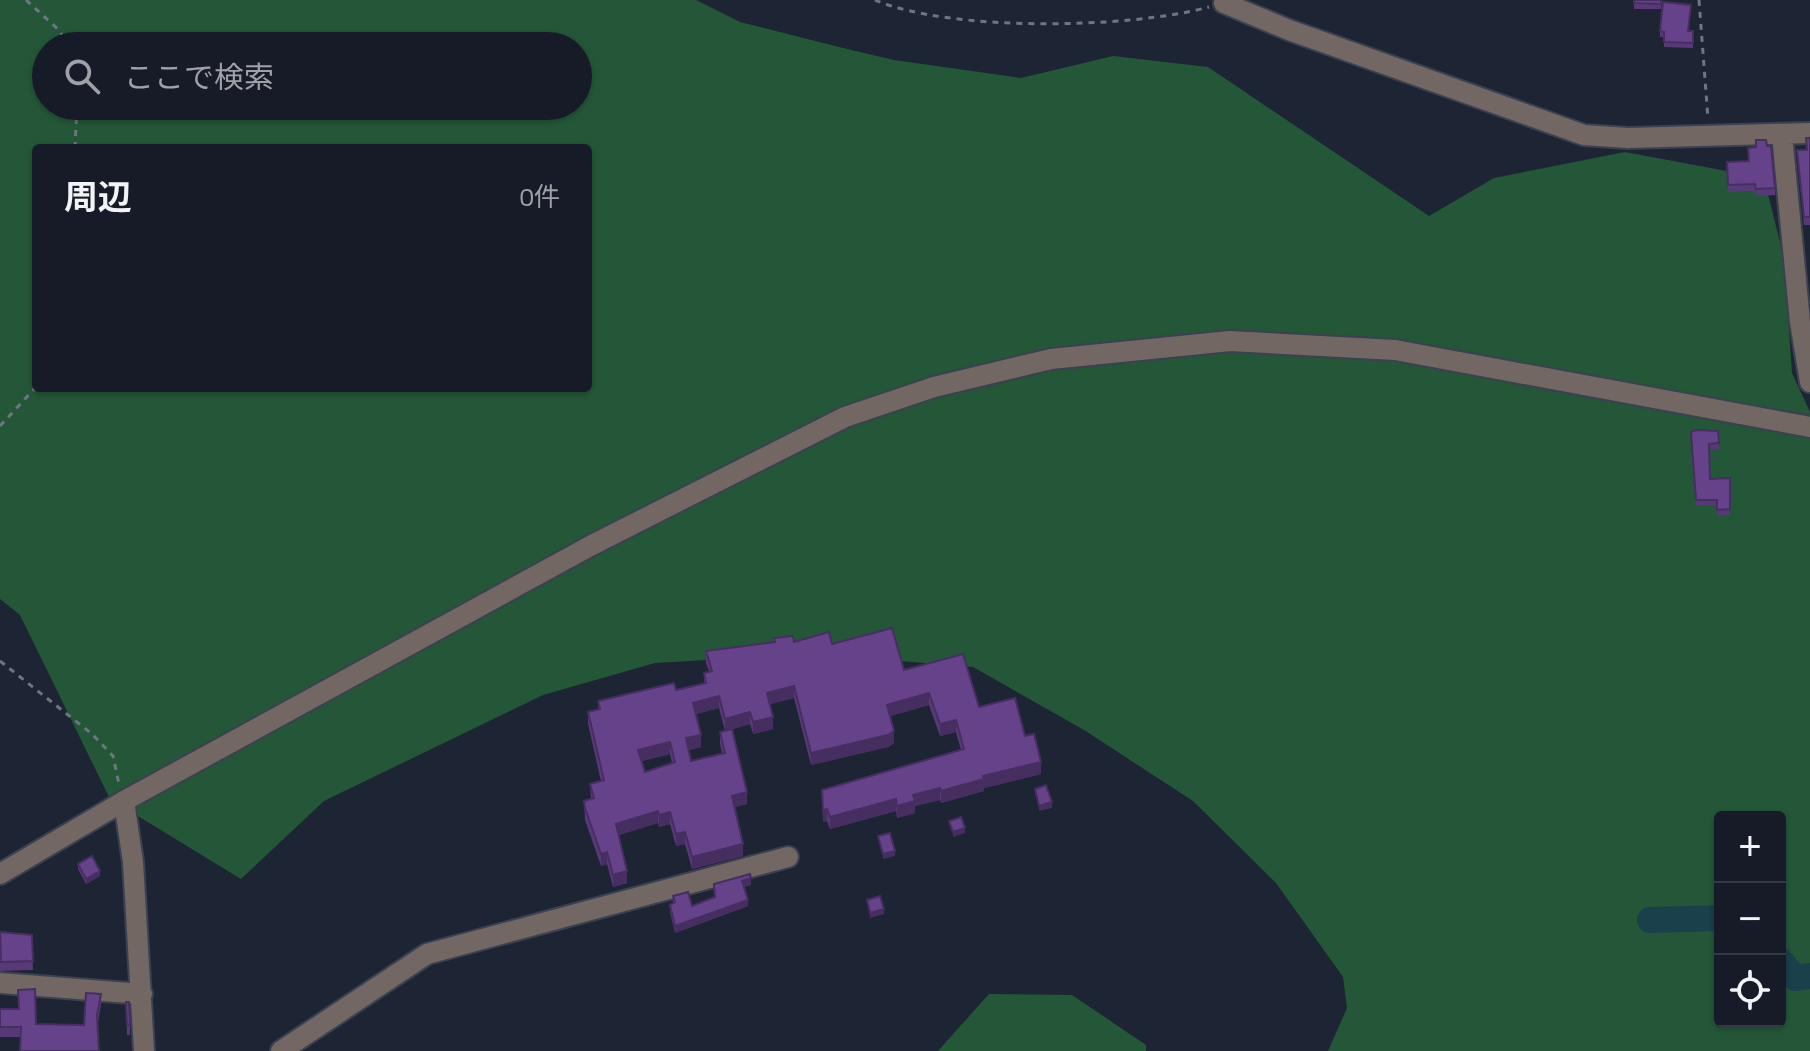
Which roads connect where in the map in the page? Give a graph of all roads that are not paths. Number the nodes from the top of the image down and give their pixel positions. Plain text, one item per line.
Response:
1 (1224, 3) road end
2 (1810, 133) edge
3 (1782, 135) junction
4 (1810, 382) edge
5 (1810, 427) edge
6 (124, 801) junction
7 (788, 857) dead end
8 (0, 874) edge
9 (0, 983) edge
10 (142, 994) junction
11 (144, 1051) edge
12 (281, 1051) edge

1 - 3 street
2 - 3 street
3 - 4 street
5 - 6 street
6 - 8 street
6 - 10 street
7 - 12 street
9 - 10 street
10 - 11 street

